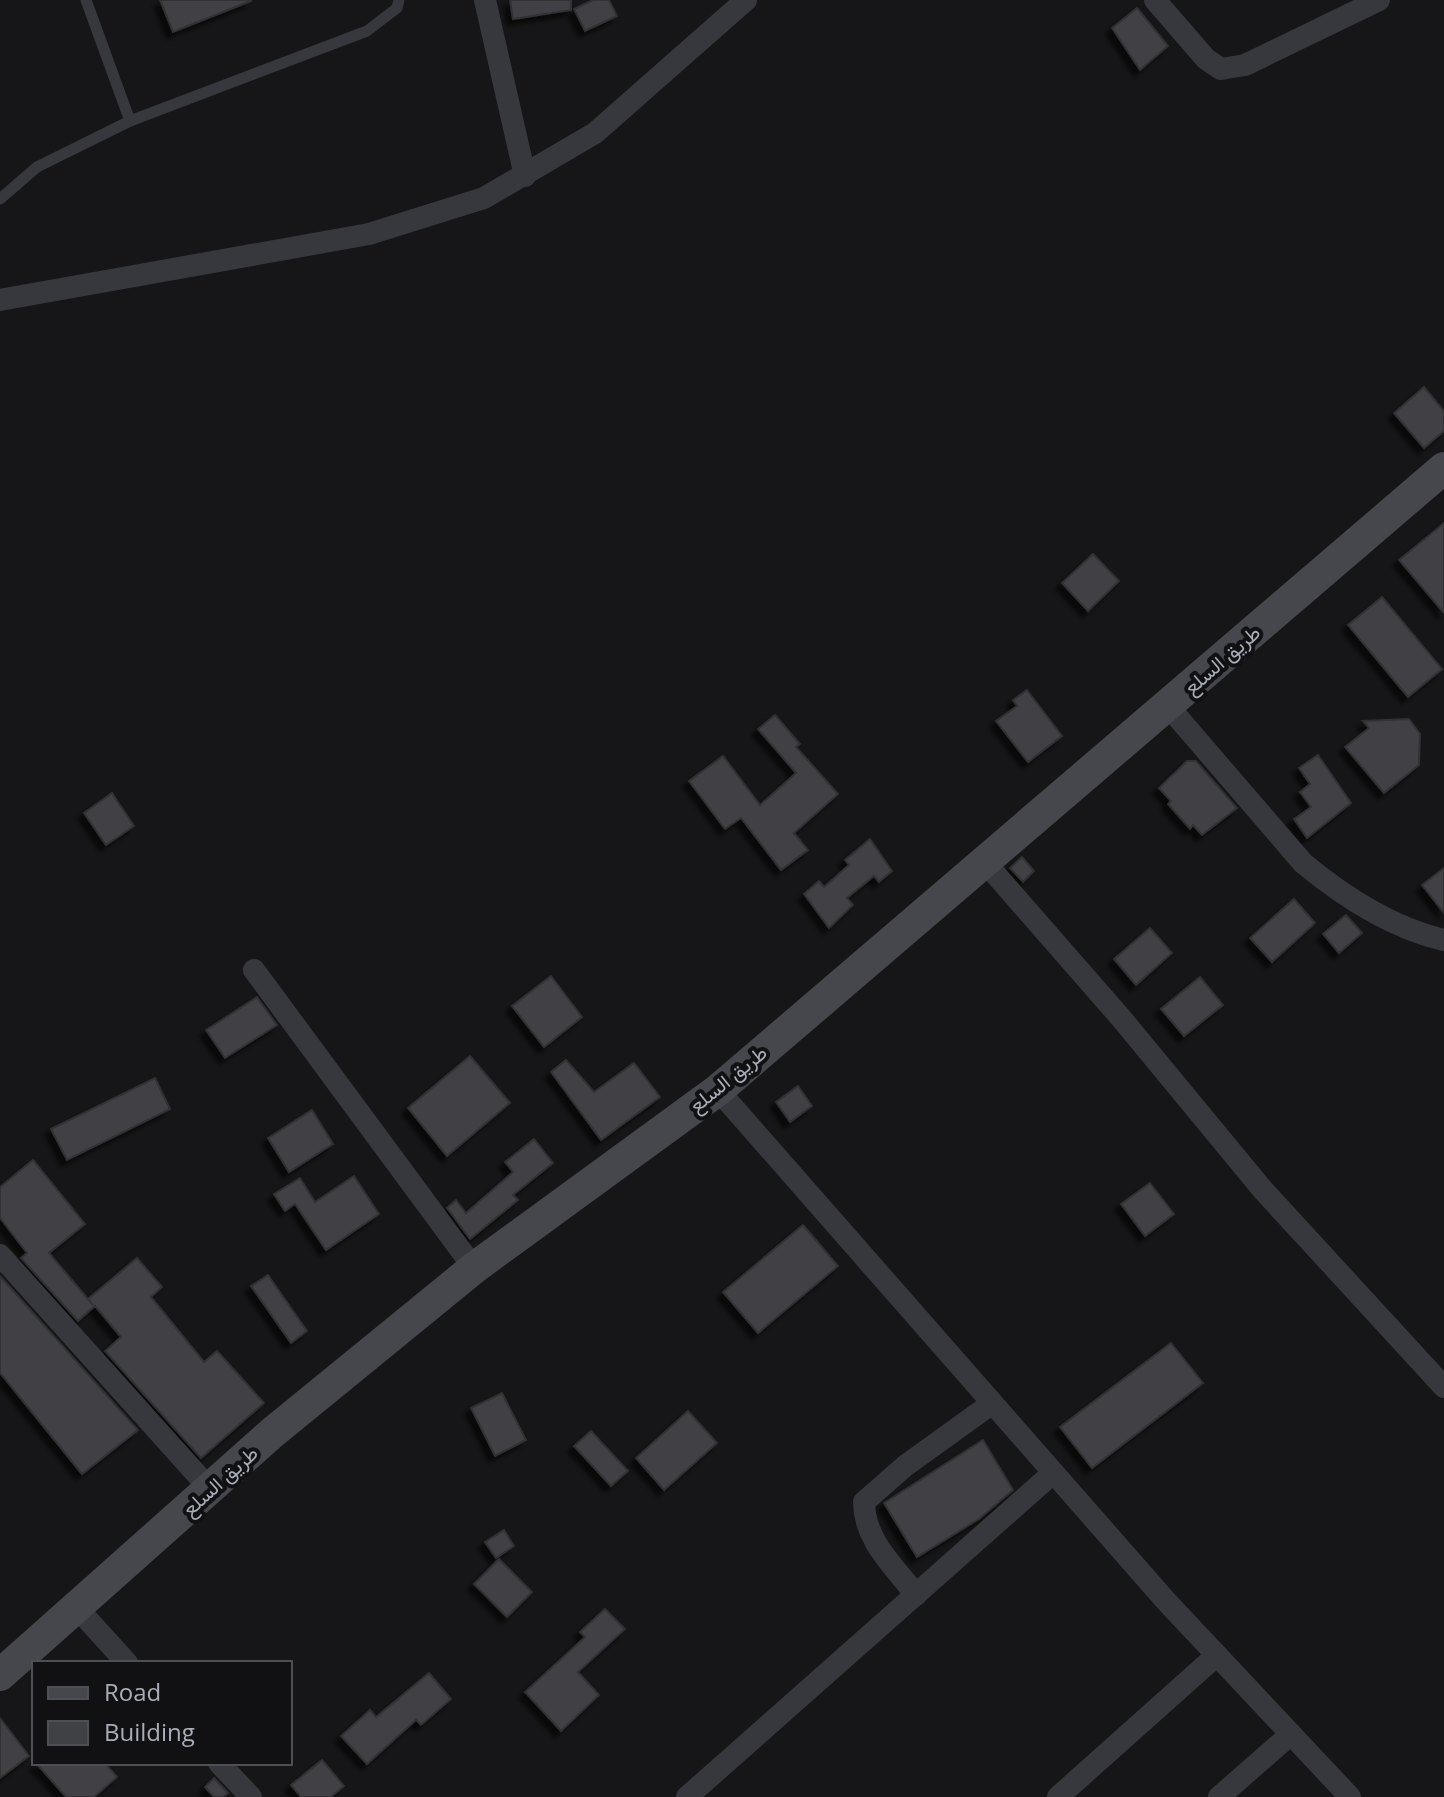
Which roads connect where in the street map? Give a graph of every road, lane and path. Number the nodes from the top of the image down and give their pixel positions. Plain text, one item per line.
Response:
1 (86, 0) edge
2 (399, 0) edge
3 (485, 0) edge
4 (746, 0) edge
5 (1155, 0) edge
6 (1379, 0) edge
7 (130, 121) junction
8 (525, 176) junction
9 (0, 199) edge
10 (0, 300) edge
11 (1444, 468) edge
12 (1168, 706) junction
13 (983, 860) junction
14 (1444, 940) edge
15 (254, 970) dead end
16 (718, 1090) junction
17 (0, 1255) edge
18 (474, 1268) junction
19 (1444, 1387) edge
20 (991, 1404) junction
21 (1053, 1473) junction
22 (210, 1489) junction
23 (916, 1595) junction
24 (78, 1609) junction
25 (1217, 1655) junction
26 (125, 1661) edge
27 (0, 1675) edge
28 (1291, 1734) junction
29 (221, 1765) edge
30 (251, 1797) edge
31 (687, 1797) edge
32 (1058, 1797) edge
33 (1219, 1797) edge
34 (1350, 1797) edge

1 - 7 lane
2 - 7 lane
3 - 8 street
4 - 8 street
5 - 6 street
7 - 9 lane
8 - 10 street
11 - 12 street, طريق السلع
12 - 13 street, طريق السلع
12 - 14 street
13 - 16 street, طريق السلع
13 - 19 street
15 - 18 street
16 - 18 street, طريق السلع
16 - 20 street
17 - 22 street
18 - 22 street, طريق السلع
20 - 21 street
20 - 23 street
21 - 23 street
21 - 25 street
22 - 24 street, طريق السلع
23 - 31 street
24 - 26 street
24 - 27 street, طريق السلع
25 - 28 street
25 - 32 street
28 - 33 street
28 - 34 street
29 - 30 street

